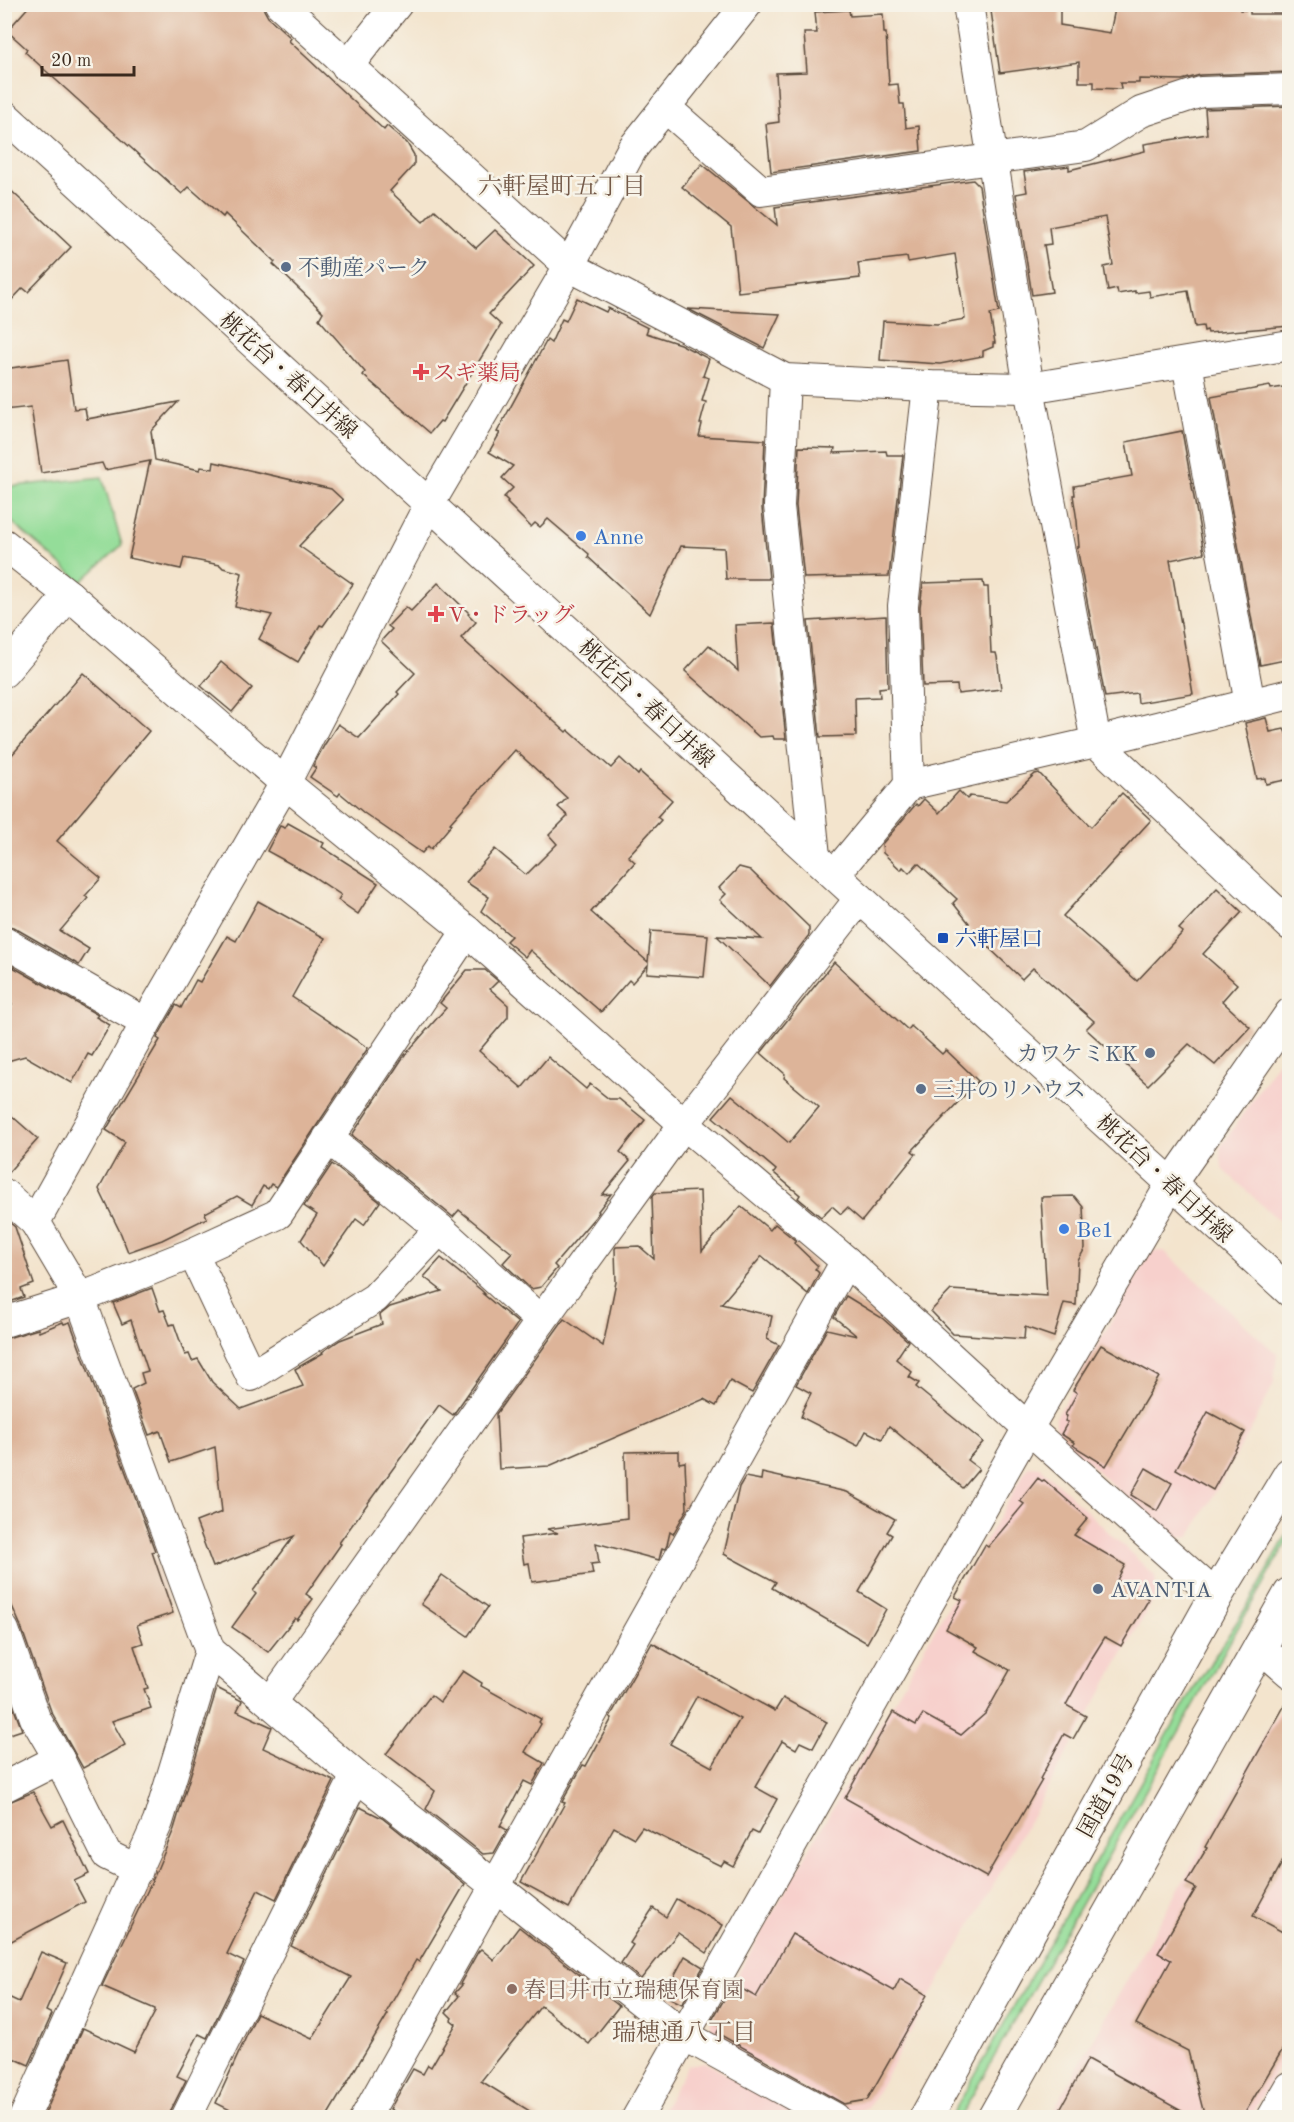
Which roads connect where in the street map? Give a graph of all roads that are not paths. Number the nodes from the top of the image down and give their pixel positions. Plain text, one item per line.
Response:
1 (280, 4) edge
2 (397, 4) edge
3 (747, 4) edge
4 (968, 4) edge
5 (347, 66) junction
6 (1290, 89) edge
7 (666, 107) junction
8 (4, 115) edge
9 (994, 158) junction
10 (569, 266) junction
11 (1290, 345) edge
12 (1187, 363) junction
13 (785, 379) junction
14 (928, 387) junction
15 (1029, 388) junction
16 (430, 503) junction
17 (4, 544) edge
18 (69, 595) junction
19 (4, 672) edge
20 (1290, 694) edge
21 (1250, 704) junction
22 (1096, 742) junction
23 (285, 783) junction
24 (909, 784) junction
25 (825, 865) junction
26 (860, 898) junction
27 (1290, 925) edge
28 (467, 931) junction
29 (4, 942) edge
30 (1290, 1013) edge
31 (146, 1023) junction
32 (684, 1124) junction
33 (328, 1138) junction
34 (1171, 1184) junction
35 (4, 1194) edge
36 (36, 1222) junction
37 (440, 1229) junction
38 (193, 1253) junction
39 (846, 1261) junction
40 (1290, 1292) edge
41 (80, 1298) junction
42 (541, 1321) junction
43 (4, 1322) edge
44 (1028, 1428) junction
45 (1290, 1474) edge
46 (1290, 1594) edge
47 (1216, 1596) junction
48 (4, 1630) edge
49 (1259, 1646) junction
50 (210, 1651) junction
51 (1290, 1673) edge
52 (271, 1702) junction
53 (59, 1759) junction
54 (356, 1776) junction
55 (4, 1787) edge
56 (138, 1870) junction
57 (496, 1885) junction
58 (684, 2035) junction
59 (1290, 2087) edge
60 (24, 2118) edge
61 (186, 2118) edge
62 (365, 2118) edge
63 (638, 2118) edge
64 (836, 2118) edge
65 (926, 2118) edge
66 (994, 2118) edge
67 (1272, 2118) edge

1 - 5 street
2 - 5 street
3 - 7 street
4 - 9 street
5 - 10 street
6 - 9 street
7 - 9 street
7 - 10 street
8 - 16 street, 桃花台・春日井線
9 - 15 street
10 - 13 street
10 - 16 street
11 - 12 street
12 - 15 street
12 - 21 street
13 - 14 street
13 - 25 street
14 - 15 street
14 - 24 street
15 - 22 street
16 - 23 street
16 - 25 street, 桃花台・春日井線
17 - 18 street
18 - 19 street
18 - 23 street
20 - 21 street
21 - 22 street
22 - 24 street
22 - 27 street
23 - 28 street
23 - 31 street
24 - 25 street
25 - 26 street, 桃花台・春日井線
26 - 32 street
26 - 34 street, 桃花台・春日井線
28 - 32 street
28 - 33 street
29 - 31 street
30 - 34 street
31 - 36 street
32 - 39 street
32 - 42 street
33 - 37 street
33 - 38 street
34 - 40 street, 桃花台・春日井線
34 - 44 street
35 - 36 street
36 - 41 street
37 - 38 street
37 - 42 street
38 - 41 street
39 - 44 street
39 - 57 street
41 - 43 street
41 - 50 street
42 - 52 street
44 - 47 street
44 - 58 street
45 - 47 highway, 国道19号
46 - 49 highway
47 - 65 highway, 国道19号
48 - 53 street
49 - 51 street
49 - 66 highway
50 - 52 street
50 - 56 street
52 - 54 street
53 - 55 street
53 - 56 street
54 - 57 street
54 - 61 street
56 - 60 street
57 - 58 street
57 - 62 street
58 - 63 street
58 - 64 street
59 - 67 street

